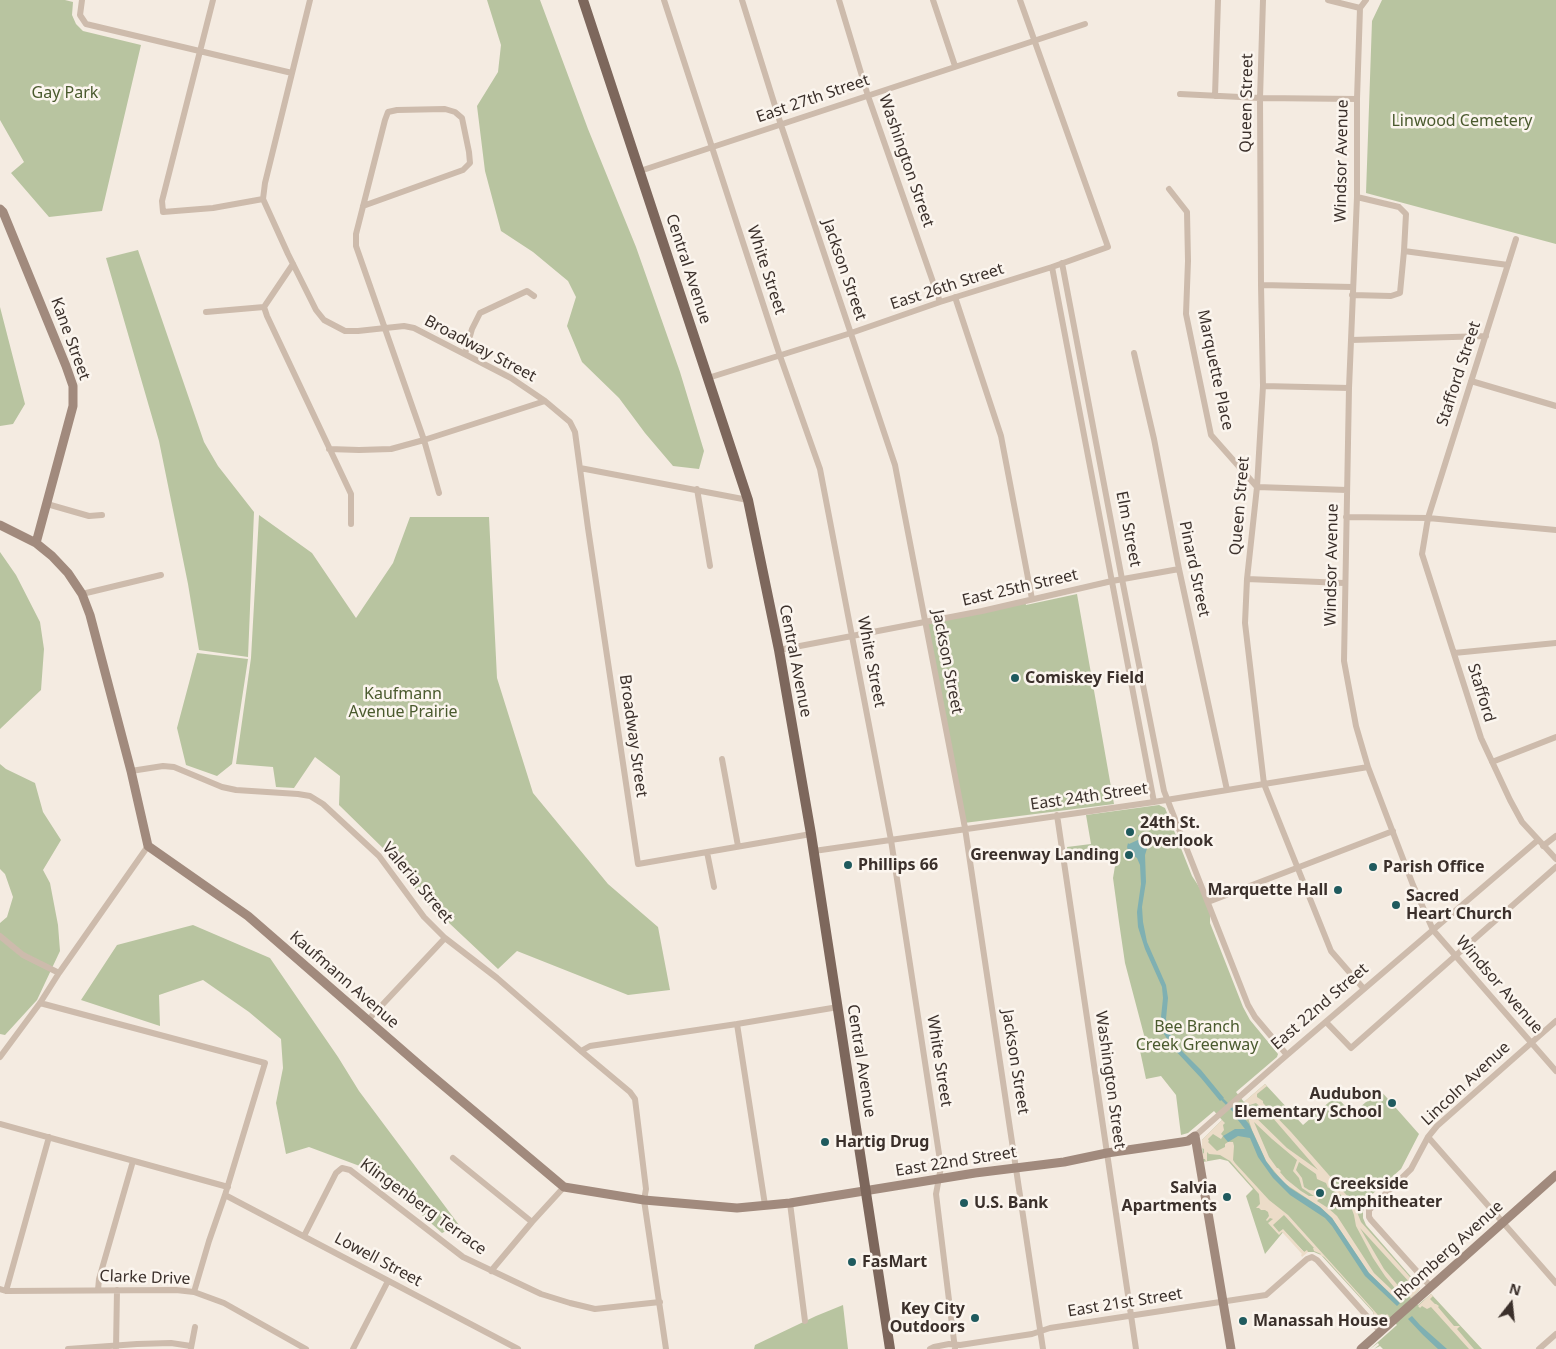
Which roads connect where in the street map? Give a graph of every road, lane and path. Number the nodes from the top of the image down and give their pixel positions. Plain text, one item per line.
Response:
1 (82, 0) edge
2 (213, 0) edge
3 (310, 0) edge
4 (583, 0) edge
5 (664, 0) edge
6 (742, 0) edge
7 (839, 0) edge
8 (933, 0) edge
9 (1020, 0) edge
10 (1218, 0) edge
11 (1264, 0) edge
12 (1328, 0) edge
13 (1356, 0) edge
14 (1366, 0) edge
15 (1360, 8) junction
16 (1085, 24) dead end
17 (1034, 41) junction
18 (199, 51) junction
19 (955, 66) junction
20 (292, 73) junction
21 (1180, 94) dead end
22 (868, 96) junction
23 (1215, 96) junction
24 (1260, 98) junction
25 (1357, 99) junction
26 (781, 125) junction
27 (711, 148) junction
28 (640, 170) junction
29 (1169, 189) dead end
30 (1357, 197) junction
31 (263, 200) junction
32 (363, 206) junction
33 (0, 209) edge
34 (1516, 239) dead end
35 (1404, 251) junction
36 (1062, 263) junction
37 (293, 264) junction
38 (1508, 265) junction
39 (1052, 266) junction
40 (1260, 285) junction
41 (1352, 287) junction
42 (1352, 295) junction
43 (534, 296) dead end
44 (955, 297) junction
45 (940, 302) junction
46 (264, 307) junction
47 (206, 312) dead end
48 (384, 327) junction
49 (851, 333) junction
50 (1486, 336) junction
51 (1351, 340) junction
52 (1134, 353) dead end
53 (465, 354) junction
54 (780, 356) junction
55 (708, 378) junction
56 (1471, 382) junction
57 (1263, 386) junction
58 (1349, 388) junction
59 (545, 401) junction
60 (1556, 406) edge
61 (424, 440) junction
62 (329, 449) junction
63 (580, 468) junction
64 (1257, 487) junction
65 (697, 489) junction
66 (1347, 490) junction
67 (439, 493) dead end
68 (748, 500) junction
69 (47, 504) junction
70 (102, 515) dead end
71 (1346, 517) junction
72 (1428, 518) junction
73 (351, 524) dead end
74 (0, 525) edge
75 (1556, 530) edge
76 (36, 543) junction
77 (710, 566) dead end
78 (1180, 569) junction
79 (161, 575) dead end
80 (1122, 579) junction
81 (1247, 579) junction
82 (1112, 582) junction
83 (1344, 583) junction
84 (82, 594) junction
85 (1032, 599) junction
86 (926, 622) junction
87 (852, 636) junction
88 (1556, 643) edge
89 (779, 650) junction
90 (1454, 653) junction
91 (1556, 737) edge
92 (722, 759) dead end
93 (1492, 762) junction
94 (1368, 767) junction
95 (131, 771) junction
96 (1264, 784) junction
97 (1227, 790) junction
98 (1167, 800) junction
99 (1154, 802) junction
100 (1057, 815) junction
101 (965, 828) junction
102 (1393, 831) junction
103 (811, 834) junction
104 (1556, 836) edge
105 (891, 840) junction
106 (1538, 840) junction
107 (148, 846) junction
108 (738, 846) junction
109 (1543, 846) junction
110 (814, 851) junction
111 (707, 852) junction
112 (1556, 860) edge
113 (1556, 867) edge
114 (1298, 868) junction
115 (714, 887) dead end
116 (1208, 902) junction
117 (1432, 930) junction
118 (0, 936) edge
119 (445, 938) junction
120 (1455, 956) junction
121 (59, 973) junction
122 (1364, 989) junction
123 (40, 1003) junction
124 (838, 1007) junction
125 (368, 1020) junction
126 (1556, 1021) edge
127 (1326, 1022) junction
128 (737, 1024) junction
129 (1531, 1043) junction
130 (581, 1051) junction
131 (1287, 1055) junction
132 (0, 1057) edge
133 (1556, 1072) edge
134 (0, 1124) edge
135 (1195, 1136) junction
136 (49, 1137) junction
137 (1428, 1137) junction
138 (1107, 1153) junction
139 (453, 1158) dead end
140 (133, 1161) junction
141 (1017, 1168) junction
142 (1556, 1175) edge
143 (939, 1179) junction
144 (228, 1187) junction
145 (564, 1187) junction
146 (866, 1192) junction
147 (225, 1195) junction
148 (644, 1200) junction
149 (790, 1203) junction
150 (765, 1205) junction
151 (532, 1222) junction
152 (1503, 1222) junction
153 (304, 1236) junction
154 (491, 1272) junction
155 (388, 1281) junction
156 (1556, 1283) edge
157 (1431, 1287) junction
158 (3, 1290) edge
159 (98, 1290) junction
160 (117, 1290) junction
161 (194, 1292) junction
162 (660, 1302) junction
163 (1223, 1302) junction
164 (1131, 1316) junction
165 (805, 1320) dead end
166 (195, 1327) dead end
167 (1041, 1331) junction
168 (1381, 1332) junction
169 (1556, 1334) edge
170 (954, 1346) edge
171 (191, 1347) edge
172 (116, 1348) edge
173 (68, 1349) edge
174 (306, 1349) edge
175 (353, 1349) edge
176 (518, 1349) edge
177 (666, 1349) edge
178 (890, 1349) edge
179 (930, 1349) edge
180 (1043, 1349) edge
181 (1136, 1349) edge
182 (1231, 1349) edge
183 (1362, 1349) edge
184 (1539, 1349) edge

1 - 18 street
2 - 18 street
3 - 20 street
4 - 28 main road, Central Avenue
5 - 27 street, White Street
6 - 26 street, Jackson Street
7 - 22 street, Washington Street
8 - 19 street
9 - 17 street
10 - 23 street, Queen Street
11 - 24 street, Queen Street
12 - 15 street
13 - 15 street
14 - 15 street
15 - 25 street, Windsor Avenue
16 - 17 street, East 27th Street
17 - 19 street, East 27th Street
17 - 36 street, East 26th Street
18 - 20 street
18 - 31 street
19 - 22 street, East 27th Street
20 - 31 street
21 - 23 street
22 - 26 street, East 27th Street
22 - 45 street, Washington Street
23 - 24 street
24 - 25 street
24 - 40 street, Queen Street
25 - 30 street, Windsor Avenue
26 - 27 street, East 27th Street
26 - 49 street, Jackson Street
27 - 28 street, East 27th Street
27 - 54 street, White Street
28 - 55 main road, Central Avenue
29 - 64 street, Marquette Place
30 - 35 street
30 - 41 street, Windsor Avenue
31 - 37 street, Broadway Street
32 - 32 street
32 - 48 street
33 - 69 main road, Kane Street
34 - 38 street, Stafford Street
35 - 38 street
35 - 42 street
36 - 39 street, East 26th Street
36 - 80 street, Elm Street
37 - 46 street
37 - 48 street, Broadway Street
38 - 50 street, Stafford Street
39 - 44 street, East 26th Street
39 - 82 street, Elm Street
40 - 41 street
40 - 57 street, Queen Street
41 - 42 street, Windsor Avenue
42 - 51 street, Windsor Avenue
43 - 53 street
44 - 45 street, East 26th Street
44 - 85 street
45 - 49 street, East 26th Street
46 - 47 street
46 - 62 street
48 - 53 street, Broadway Street
48 - 61 street
49 - 54 street, East 26th Street
49 - 86 street, Jackson Street
50 - 51 street
50 - 56 street, Stafford Street
51 - 58 street, Windsor Avenue
52 - 78 street, Pinard Street
53 - 59 street, Broadway Street
54 - 55 street, East 26th Street
54 - 87 street, White Street
55 - 68 main road, Central Avenue
56 - 60 street
56 - 72 street, Stafford Street
57 - 58 street
57 - 64 street, Queen Street
58 - 66 street, Windsor Avenue
59 - 61 street
59 - 63 street, Broadway Street
61 - 62 street
61 - 67 street
62 - 73 street
63 - 65 street
63 - 111 street, Broadway Street
64 - 66 street
64 - 81 street, Queen Street
65 - 68 street
65 - 77 street
66 - 71 street, Windsor Avenue
68 - 89 main road, Central Avenue
69 - 70 street
69 - 76 main road, Kane Street
71 - 72 street
71 - 83 street, Windsor Avenue
72 - 75 street
72 - 90 street, Stafford
74 - 76 main road
76 - 84 main road
78 - 80 street, East 25th Street
78 - 97 street, Pinard Street
79 - 84 street
80 - 82 street, East 25th Street
80 - 98 street, Elm Street
81 - 83 street
81 - 96 street, Queen Street
82 - 85 street, East 25th Street
82 - 99 street, Elm Street
83 - 94 street, Windsor Avenue
84 - 95 main road
85 - 86 street, East 25th Street
86 - 87 street, East 25th Street
86 - 101 street, Jackson Street
87 - 89 street, East 25th Street
87 - 105 street, White Street
88 - 90 street
89 - 103 main road, Central Avenue
90 - 93 street, Stafford
91 - 93 street
92 - 108 street
93 - 106 street, Stafford
94 - 96 street, East 24th Street
94 - 102 street, Windsor Avenue
95 - 107 main road
95 - 119 street, Valeria Street
96 - 97 street, East 24th Street
96 - 114 street, Queen Street
97 - 98 street, East 24th Street
98 - 99 street, East 24th Street
98 - 116 street, Elm Street
99 - 100 street, East 24th Street
100 - 101 street, East 24th Street
100 - 138 street, Washington Street
101 - 105 street, East 24th Street
101 - 141 street, Jackson Street
102 - 114 street
102 - 117 street, Windsor Avenue
103 - 108 street
103 - 110 main road, Central Avenue
104 - 109 street
105 - 110 street, East 24th Street
105 - 143 street, White Street
106 - 109 street, Stafford
106 - 117 street, East 22nd Street
107 - 121 street
107 - 125 main road, Kaufmann Avenue
108 - 111 street
109 - 112 street, Stafford
110 - 124 main road, Central Avenue
111 - 115 street
113 - 120 street
114 - 116 street
114 - 122 street, Queen Street
116 - 131 street, Elm Street
117 - 120 street, Windsor Avenue
117 - 122 street, East 22nd Street
118 - 121 street
119 - 125 street
119 - 130 street, Valeria Street
120 - 127 street
120 - 129 street, Windsor Avenue
121 - 123 street
122 - 127 street, East 22nd Street
123 - 132 street
123 - 144 street
124 - 128 street
124 - 146 main road, Central Avenue
125 - 145 main road, Kaufmann Avenue
126 - 129 street, Lincoln Avenue
127 - 131 street, East 22nd Street
128 - 130 street
128 - 150 street
129 - 133 street, Windsor Avenue
129 - 137 street, Lincoln Avenue
130 - 148 street, Valeria Street
131 - 135 street, East 22nd Street
134 - 136 street
135 - 138 main road, East 22nd Street
135 - 163 main road
136 - 140 street
136 - 158 street
137 - 152 street
137 - 157 street, Lincoln Avenue
138 - 141 main road, East 22nd Street
138 - 164 street, Washington Street
139 - 151 street
140 - 144 street
140 - 159 street
141 - 143 main road, East 22nd Street
141 - 167 street, Jackson Street
142 - 152 main road, Rhomberg Avenue
143 - 146 main road, East 22nd Street
143 - 170 street, White Street
144 - 147 street
145 - 148 main road
145 - 151 street
146 - 149 main road
146 - 178 main road, Central Avenue
147 - 153 street, Lowell Street
147 - 161 street
148 - 150 main road
148 - 162 street, Valeria Street
149 - 150 main road
149 - 165 street
151 - 154 street
152 - 156 street
152 - 157 main road, Rhomberg Avenue
153 - 154 street, Klingenberg Terrace
153 - 155 street, Lowell Street
154 - 162 street, Klingenberg Terrace
155 - 175 street
155 - 176 street, Lowell Street
157 - 168 main road, Rhomberg Avenue
158 - 159 street, Clarke Drive
159 - 160 street, Clarke Drive
160 - 161 street, Clarke Drive
160 - 172 street
161 - 174 street, Clarke Drive
162 - 177 street, Valeria Street
163 - 164 street, East 21st Street
163 - 168 street, East 21st Street
163 - 182 main road
164 - 167 street, East 21st Street
164 - 181 street, Washington Street
166 - 171 street
167 - 170 street, East 21st Street
167 - 180 street, Jackson Street
168 - 183 main road, Rhomberg Avenue
169 - 184 street
170 - 179 street, East 21st Street
171 - 172 street
172 - 173 street

